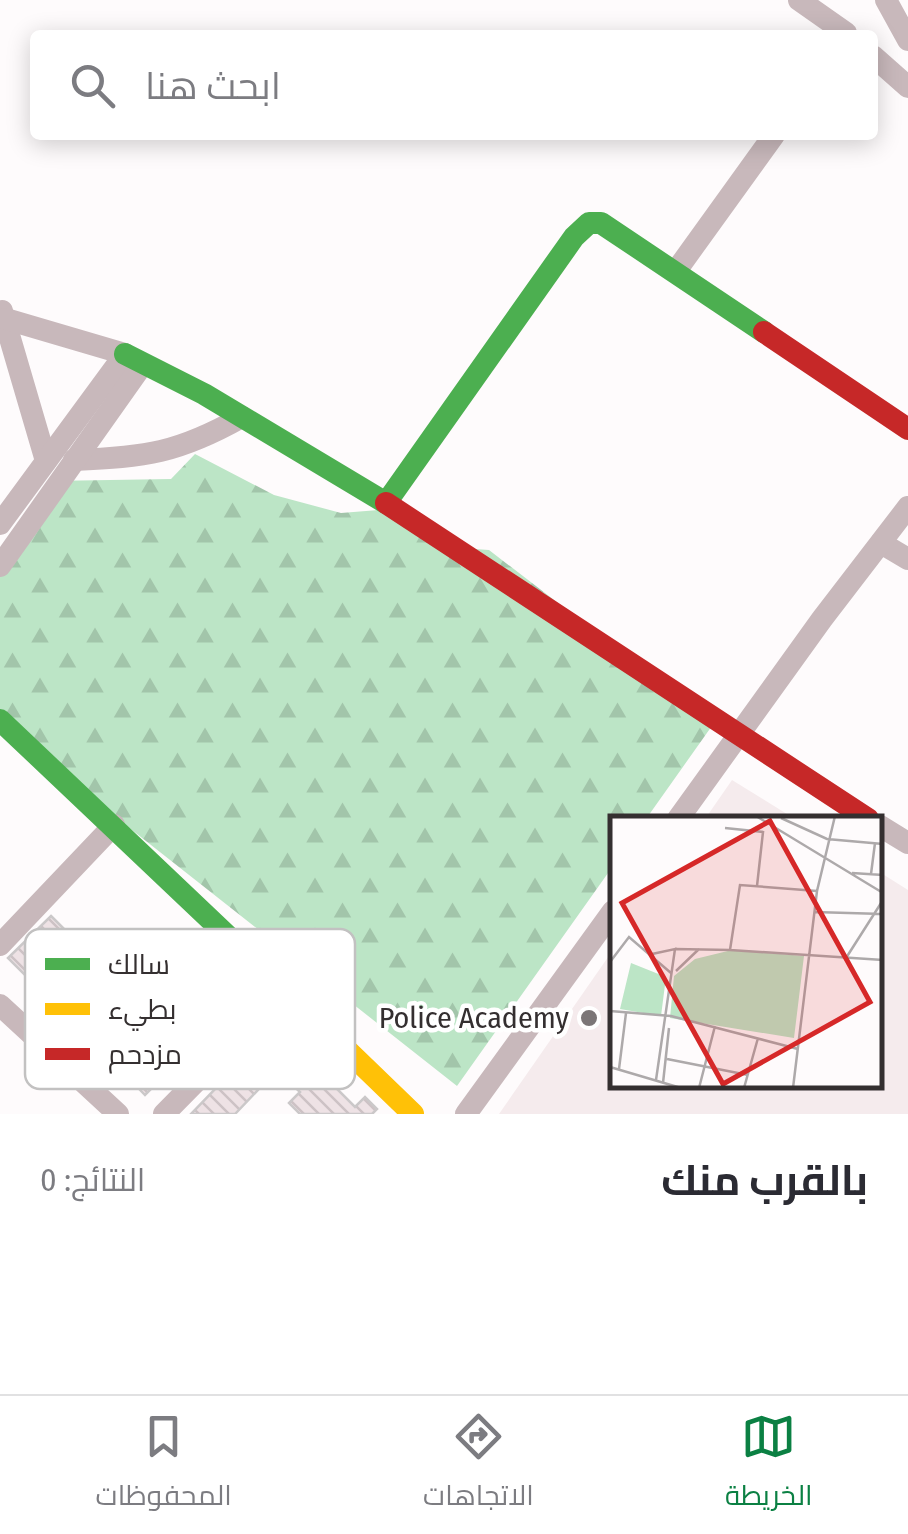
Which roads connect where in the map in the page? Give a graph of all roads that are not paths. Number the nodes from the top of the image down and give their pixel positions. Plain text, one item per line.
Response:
1 (799, 0) edge
2 (886, 0) edge
3 (841, 30) edge
4 (908, 40) edge
5 (878, 60) edge
6 (908, 87) edge
7 (770, 140) edge
8 (676, 271) junction
9 (3, 313) edge
10 (134, 359) junction
11 (242, 417) junction
12 (908, 429) edge
13 (74, 460) junction
14 (46, 461) junction
15 (386, 503) junction
16 (908, 507) edge
17 (0, 524) edge
18 (881, 543) junction
19 (908, 559) edge
20 (0, 566) edge
21 (0, 720) edge
22 (736, 736) junction
23 (680, 816) edge
24 (863, 816) edge
25 (114, 825) junction
26 (883, 828) edge
27 (908, 843) edge
28 (610, 915) edge
29 (220, 929) edge
30 (0, 945) edge
31 (0, 1004) edge
32 (25, 1027) edge
33 (355, 1059) edge
34 (91, 1089) edge
35 (189, 1089) edge
36 (118, 1114) edge
37 (164, 1114) edge
38 (413, 1114) edge
39 (466, 1114) edge

1 - 3 street
2 - 4 street
5 - 6 street
7 - 8 street
8 - 12 street
8 - 15 street
9 - 10 street
9 - 14 street
10 - 11 street
10 - 13 street
10 - 14 street
11 - 13 street
11 - 15 street
13 - 20 street
14 - 17 street
15 - 22 street
16 - 18 street
18 - 19 street
18 - 22 street
21 - 25 street
22 - 23 street
22 - 24 street
25 - 29 street
25 - 30 street
26 - 27 street
28 - 39 street
31 - 32 street
33 - 38 street
34 - 36 street
35 - 37 street

